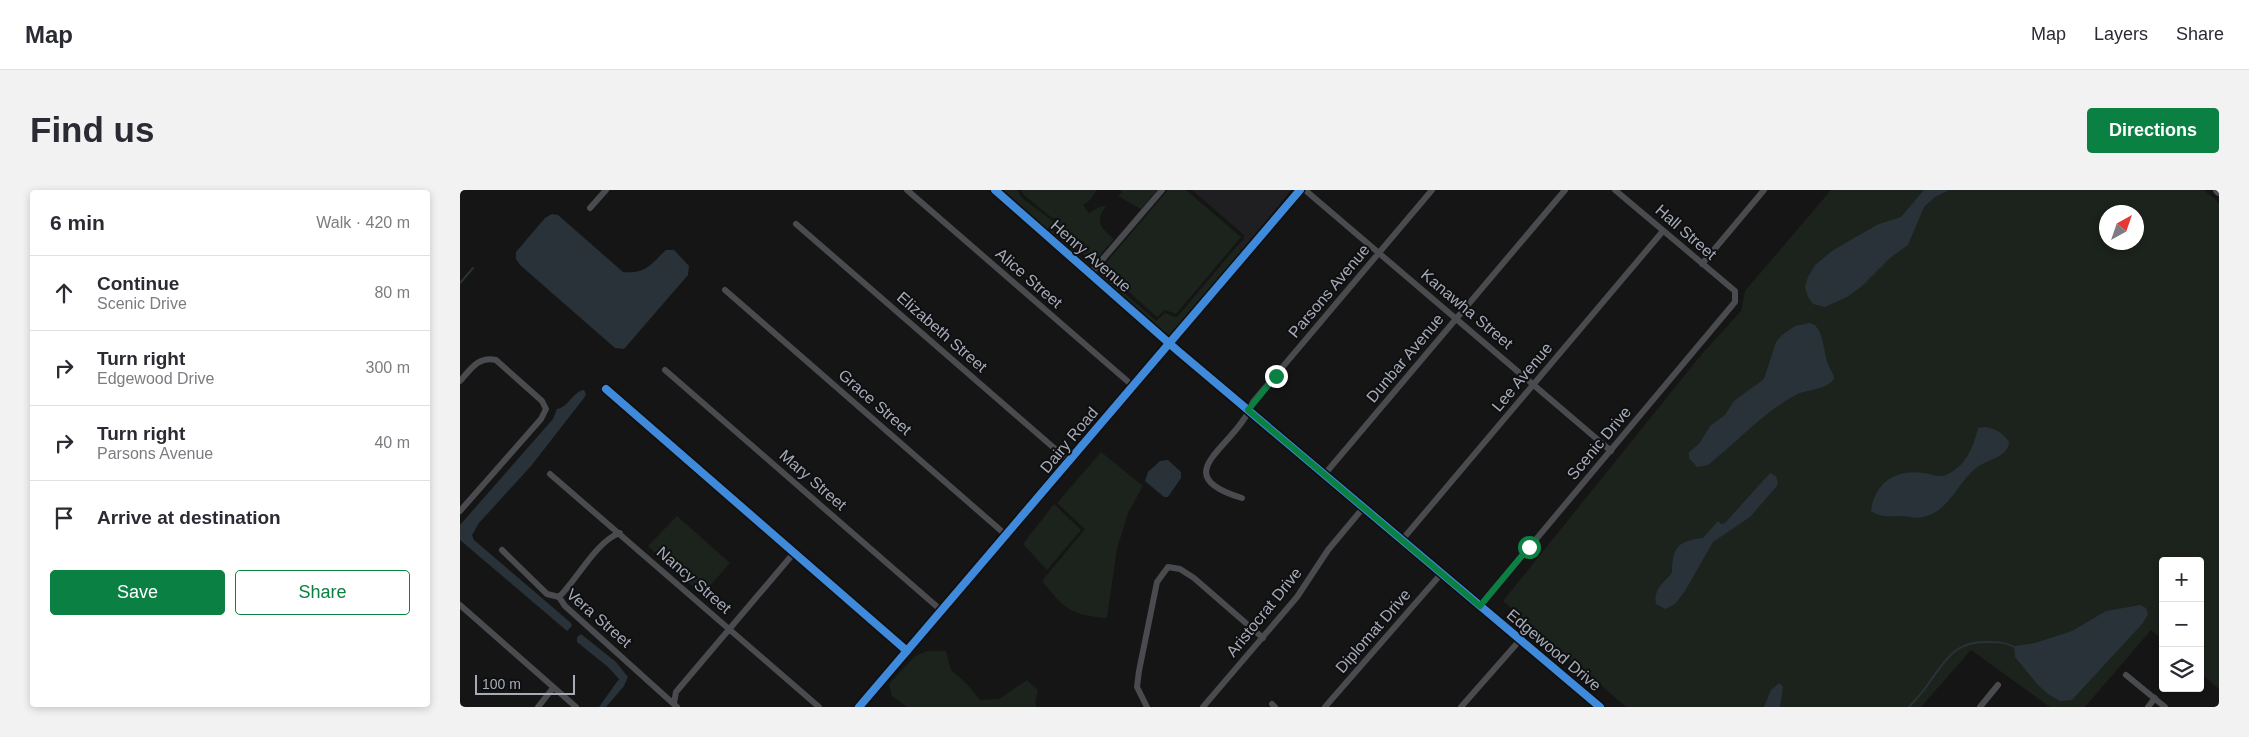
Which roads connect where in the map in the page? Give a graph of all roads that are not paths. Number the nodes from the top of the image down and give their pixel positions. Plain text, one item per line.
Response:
1 (606, 190) edge
2 (907, 190) edge
3 (995, 190) edge
4 (1162, 190) edge
5 (1300, 190) edge
6 (1305, 190) edge
7 (1432, 190) edge
8 (1565, 190) edge
9 (1615, 190) edge
10 (1764, 190) edge
11 (590, 208) dead end
12 (796, 224) dead end
13 (1663, 230) junction
14 (1379, 253) junction
15 (1702, 264) junction
16 (1090, 274) junction
17 (725, 290) dead end
18 (1736, 296) joint
19 (1457, 318) junction
20 (1169, 343) junction
21 (665, 370) dead end
22 (460, 381) edge
23 (1534, 384) junction
24 (1133, 386) junction
25 (606, 390) dead end
26 (1248, 410) junction
27 (1611, 451) junction
28 (1069, 461) junction
29 (550, 474) dead end
30 (1324, 475) junction
31 (1242, 498) dead end
32 (1363, 508) junction
33 (460, 511) edge
34 (620, 533) junction
35 (1006, 535) junction
36 (1402, 540) junction
37 (502, 550) dead end
38 (793, 554) junction
39 (1441, 574) junction
40 (559, 597) junction
41 (460, 606) edge
42 (1480, 606) junction
43 (942, 611) junction
44 (730, 630) junction
45 (1263, 638) junction
46 (1520, 640) junction
47 (907, 651) junction
48 (2126, 675) dead end
49 (1998, 685) dead end
50 (554, 688) junction
51 (2155, 698) junction
52 (676, 705) edge
53 (538, 707) edge
54 (576, 707) edge
55 (818, 707) edge
56 (859, 707) edge
57 (1147, 707) edge
58 (1202, 707) edge
59 (1325, 707) edge
60 (1461, 707) edge
61 (1600, 707) edge
62 (1980, 707) edge
63 (2148, 707) edge
64 (2165, 707) edge

1 - 11 street
2 - 24 street, Alice Street
3 - 16 street, Henry Avenue
4 - 16 street
5 - 20 street, Dairy Road
6 - 14 street, Kanawha Street
7 - 14 street, Parsons Avenue
8 - 19 street, Dunbar Avenue
9 - 13 street, Hall Street
10 - 15 street
12 - 28 street, Elizabeth Street
13 - 15 street, Hall Street
13 - 23 street, Lee Avenue
14 - 19 street, Kanawha Street
14 - 26 street, Parsons Avenue
15 - 18 street, Hall Street
16 - 20 street, Henry Avenue
17 - 35 street, Grace Street
18 - 27 street, Scenic Drive
19 - 23 street, Kanawha Street
19 - 30 street, Dunbar Avenue
20 - 24 street, Dairy Road
20 - 26 street, Edgewood Drive
21 - 43 street, Mary Street
22 - 33 street
23 - 27 street, Kanawha Street
23 - 36 street, Lee Avenue
24 - 28 street, Dairy Road
25 - 38 street
26 - 30 street, Edgewood Drive
26 - 31 street, Parsons Avenue
27 - 42 street, Scenic Drive
28 - 35 street, Dairy Road
29 - 34 street, Nancy Street
30 - 32 street, Edgewood Drive
32 - 36 street, Edgewood Drive
32 - 45 street, Aristocrat Drive
34 - 40 street
34 - 44 street, Nancy Street
35 - 43 street, Dairy Road
36 - 39 street, Edgewood Drive
37 - 40 street, Vera Street
38 - 44 street
38 - 47 street
39 - 42 street, Edgewood Drive
39 - 59 street, Diplomat Drive
40 - 52 street, Vera Street
41 - 50 street
42 - 46 street, Edgewood Drive
43 - 47 street, Dairy Road
44 - 52 street
44 - 55 street, Nancy Street
45 - 57 street
45 - 58 street, Aristocrat Drive
46 - 60 street
46 - 61 street, Edgewood Drive
47 - 56 street, Dairy Road
48 - 51 street
49 - 62 street
50 - 53 street
50 - 54 street
51 - 63 street
51 - 64 street

